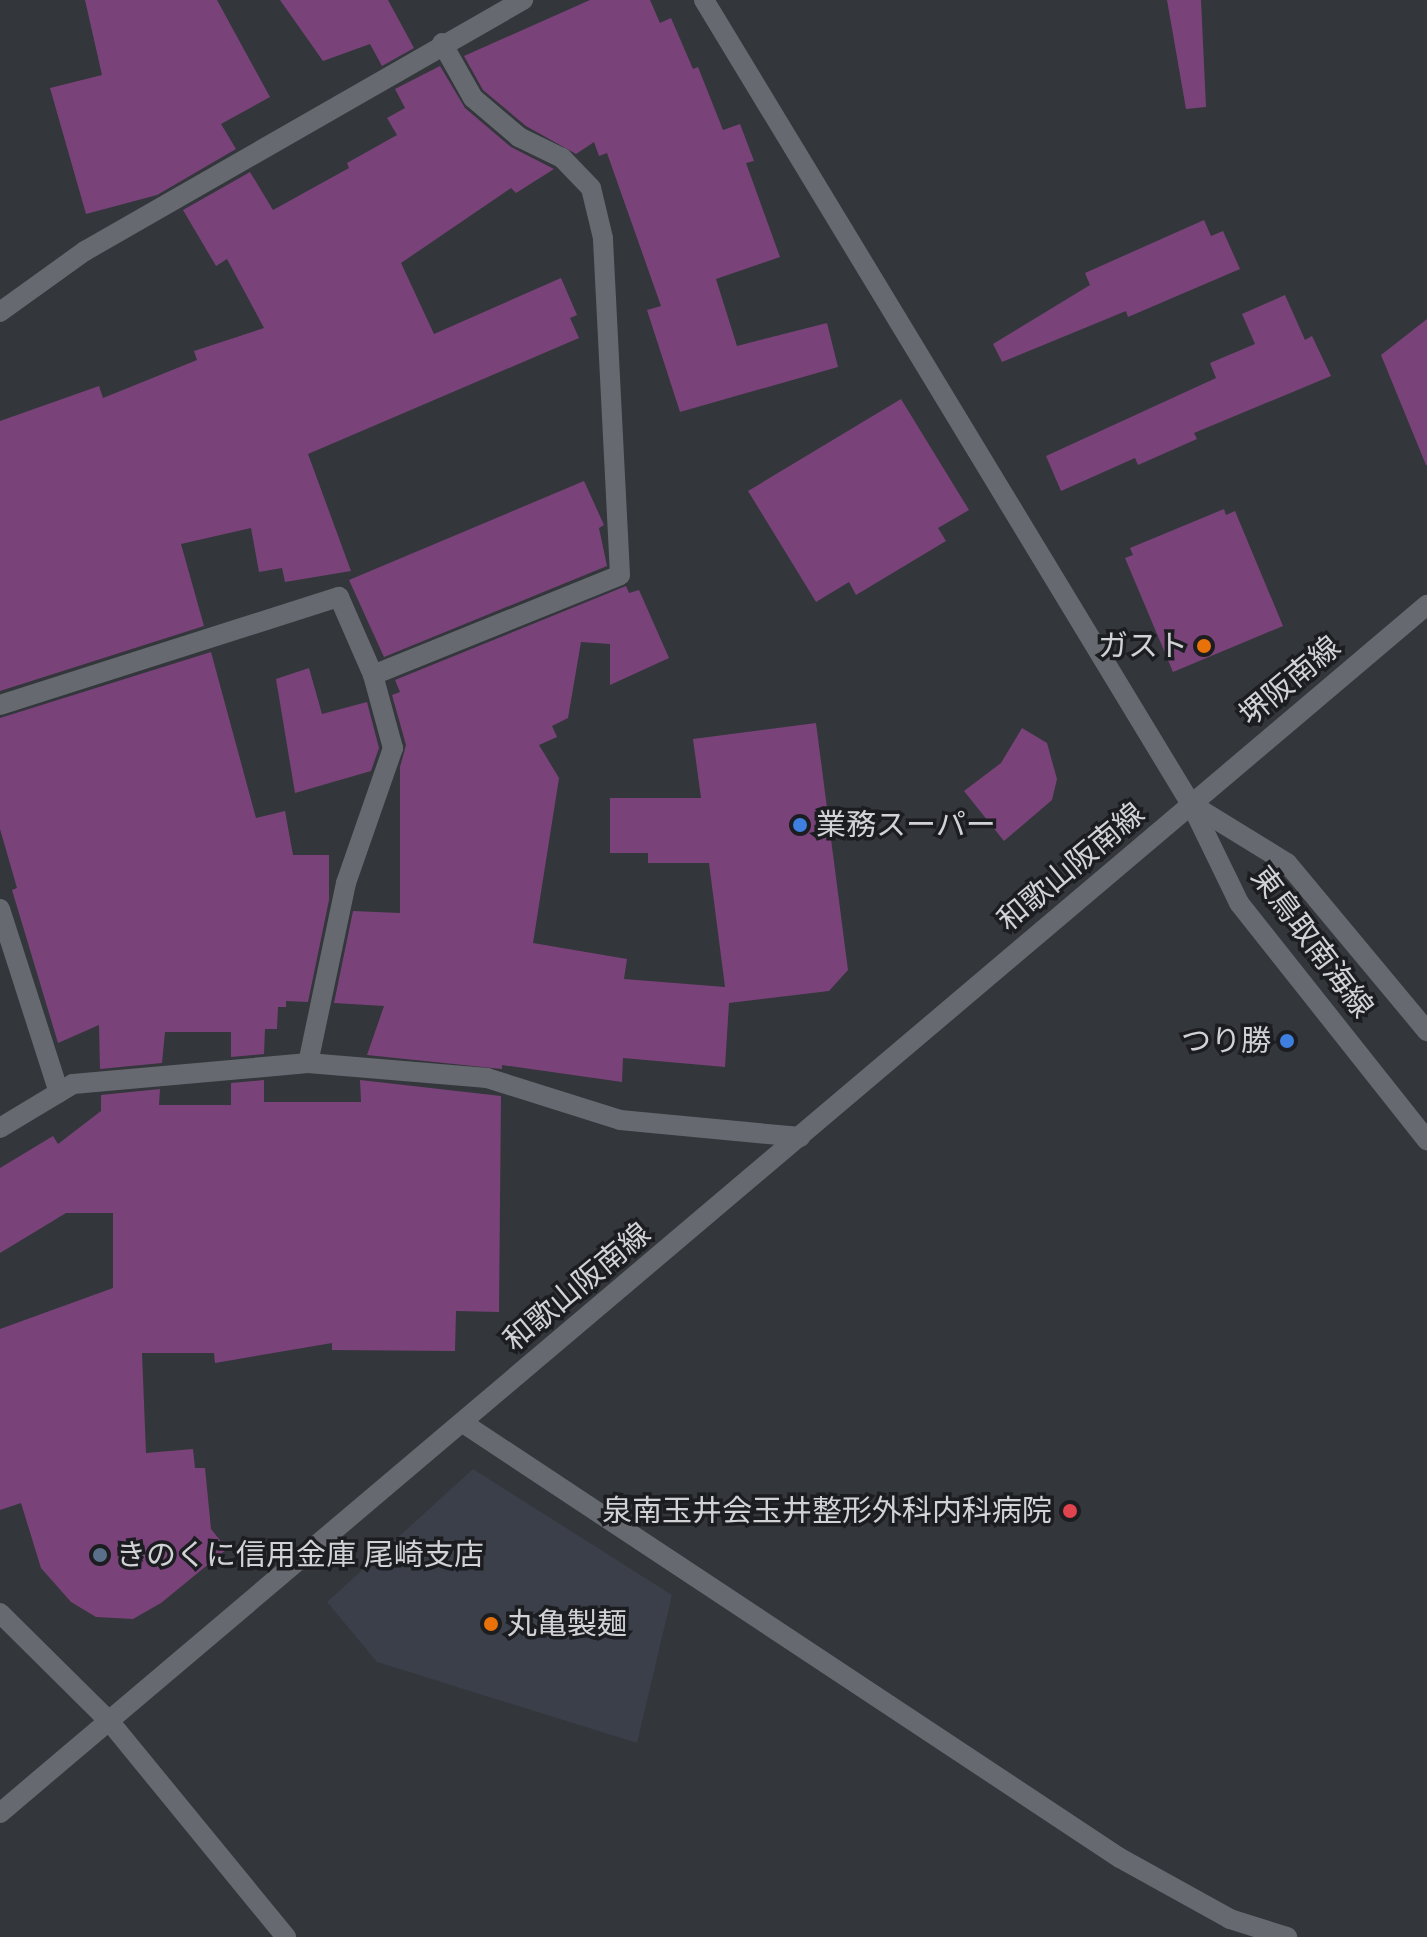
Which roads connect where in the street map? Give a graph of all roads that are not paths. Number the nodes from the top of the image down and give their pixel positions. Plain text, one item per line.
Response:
1 (523, 0) edge
2 (704, 0) edge
3 (442, 43) junction
4 (0, 312) edge
5 (1427, 605) edge
6 (373, 675) junction
7 (0, 705) edge
8 (1191, 804) junction
9 (0, 909) edge
10 (1427, 1031) edge
11 (308, 1063) junction
12 (59, 1093) junction
13 (0, 1128) edge
14 (800, 1137) junction
15 (1427, 1140) edge
16 (463, 1423) junction
17 (0, 1613) edge
18 (110, 1722) junction
19 (0, 1813) edge
20 (286, 1937) edge
21 (1287, 1937) edge

1 - 3 street
2 - 8 street
3 - 4 street
3 - 6 street
5 - 8 street, 堺阪南線
6 - 7 street
6 - 11 street
8 - 10 street, 東鳥取南海線
8 - 14 street, 和歌山阪南線
8 - 15 street, 東鳥取南海線
9 - 12 street
11 - 12 street
11 - 14 street
12 - 13 street
14 - 16 street, 和歌山阪南線
16 - 18 street, 和歌山阪南線
16 - 21 street
17 - 18 street
18 - 19 street, 和歌山阪南線
18 - 20 street

